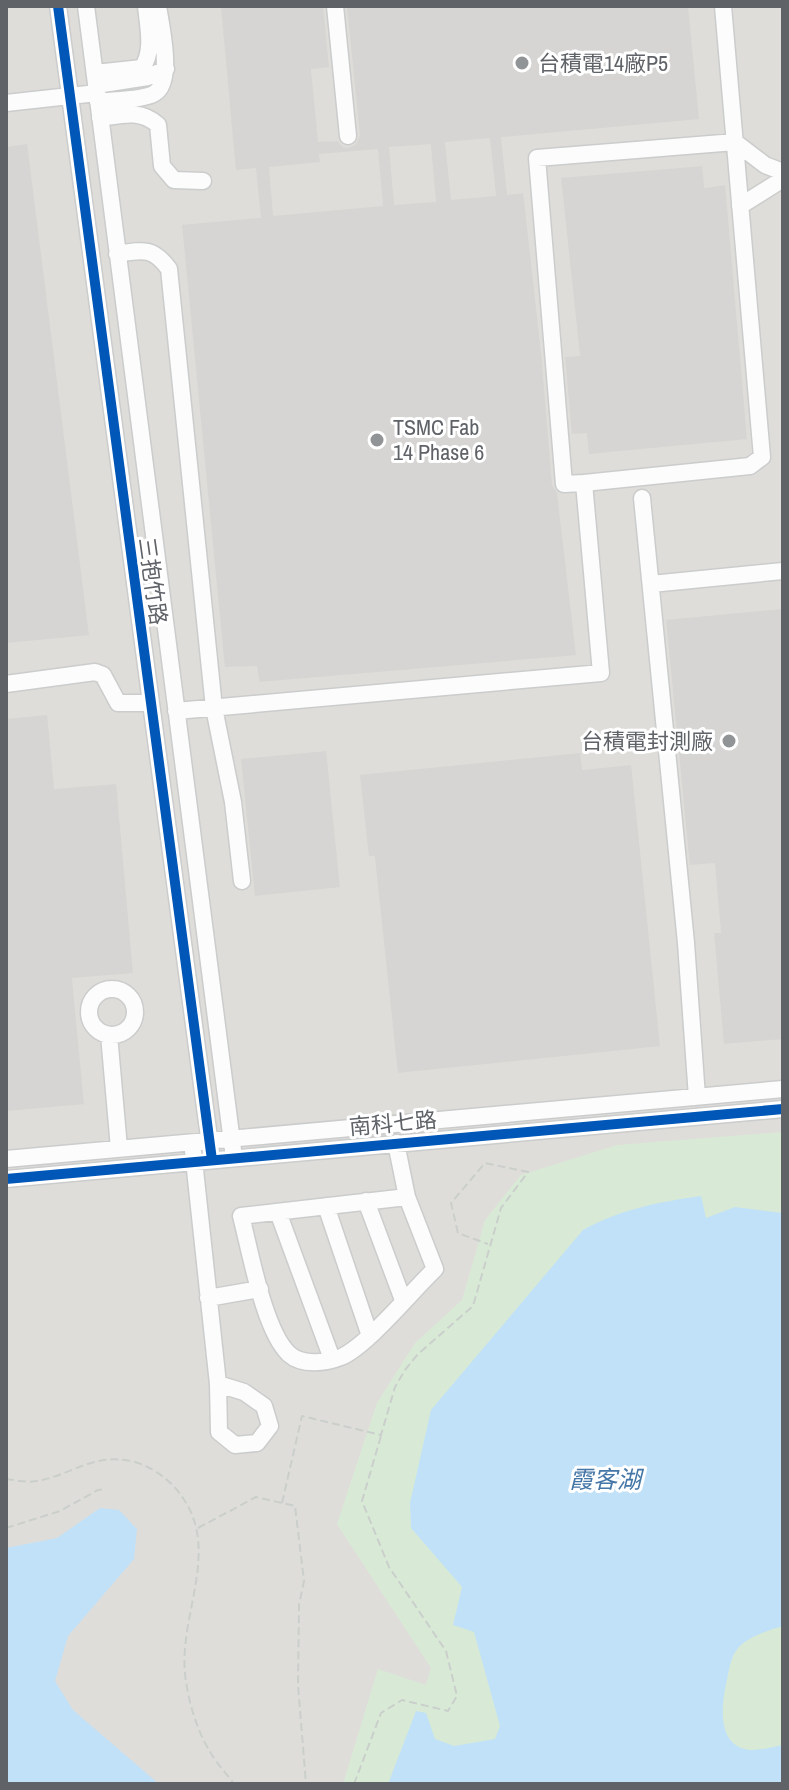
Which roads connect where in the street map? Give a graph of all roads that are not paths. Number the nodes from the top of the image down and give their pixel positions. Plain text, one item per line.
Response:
1 (58, 6) edge
2 (86, 6) edge
3 (335, 6) edge
4 (723, 6) edge
5 (156, 7) edge
6 (97, 94) junction
7 (69, 95) junction
8 (6, 103) edge
9 (348, 136) dead end
10 (735, 142) junction
11 (783, 172) edge
12 (783, 179) edge
13 (203, 181) dead end
14 (740, 206) junction
15 (117, 254) junction
16 (584, 483) junction
17 (642, 498) dead end
18 (783, 571) edge
19 (651, 584) junction
20 (6, 684) edge
21 (149, 703) junction
22 (214, 708) junction
23 (176, 711) junction
24 (242, 881) dead end
25 (109, 1035) dead end
26 (783, 1089) edge
27 (697, 1097) junction
28 (655, 1100) junction
29 (783, 1109) edge
30 (657, 1119) junction
31 (232, 1139) junction
32 (211, 1141) junction
33 (193, 1142) junction
34 (396, 1143) junction
35 (119, 1148) junction
36 (234, 1158) junction
37 (6, 1159) edge
38 (212, 1160) junction
39 (194, 1161) junction
40 (6, 1179) edge
41 (407, 1197) junction
42 (366, 1201) junction
43 (326, 1206) junction
44 (278, 1212) junction
45 (260, 1289) junction
46 (208, 1298) junction
47 (403, 1300) junction
48 (370, 1336) junction
49 (332, 1359) junction
50 (218, 1384) dead end

1 - 7 street, 三抱竹路
2 - 6 street, 三抱竹路
3 - 9 street
4 - 10 street
5 - 6 street
5 - 6 street
6 - 7 street
6 - 13 street
6 - 15 street, 三抱竹路
7 - 8 street
7 - 21 street, 三抱竹路
10 - 11 street
10 - 14 street
10 - 16 street
12 - 14 street
14 - 16 street
15 - 22 street
15 - 23 street, 三抱竹路
16 - 22 street
17 - 19 street
18 - 19 street
19 - 27 street
20 - 21 street
21 - 32 street, 三抱竹路
22 - 23 street
22 - 24 street
23 - 31 street, 三抱竹路
25 - 35 street
26 - 27 street, 南科七路
27 - 28 street, 南科七路
28 - 30 street
28 - 31 street, 南科七路
29 - 30 street, 南科七路
30 - 34 street, 南科七路
31 - 32 street, 南科七路
31 - 36 street, 三抱竹路
32 - 33 street, 南科七路
32 - 38 street, 三抱竹路
33 - 35 street, 南科七路
33 - 39 street
34 - 36 street, 南科七路
34 - 41 street
35 - 37 street, 南科七路
36 - 38 street, 南科七路
38 - 39 street, 南科七路
39 - 40 street, 南科七路
39 - 46 street
41 - 42 street
41 - 47 street
42 - 43 street
42 - 47 street
43 - 44 street
43 - 48 street
44 - 45 street
44 - 49 street
45 - 46 street
45 - 49 street
46 - 50 street
47 - 48 street
48 - 49 street

